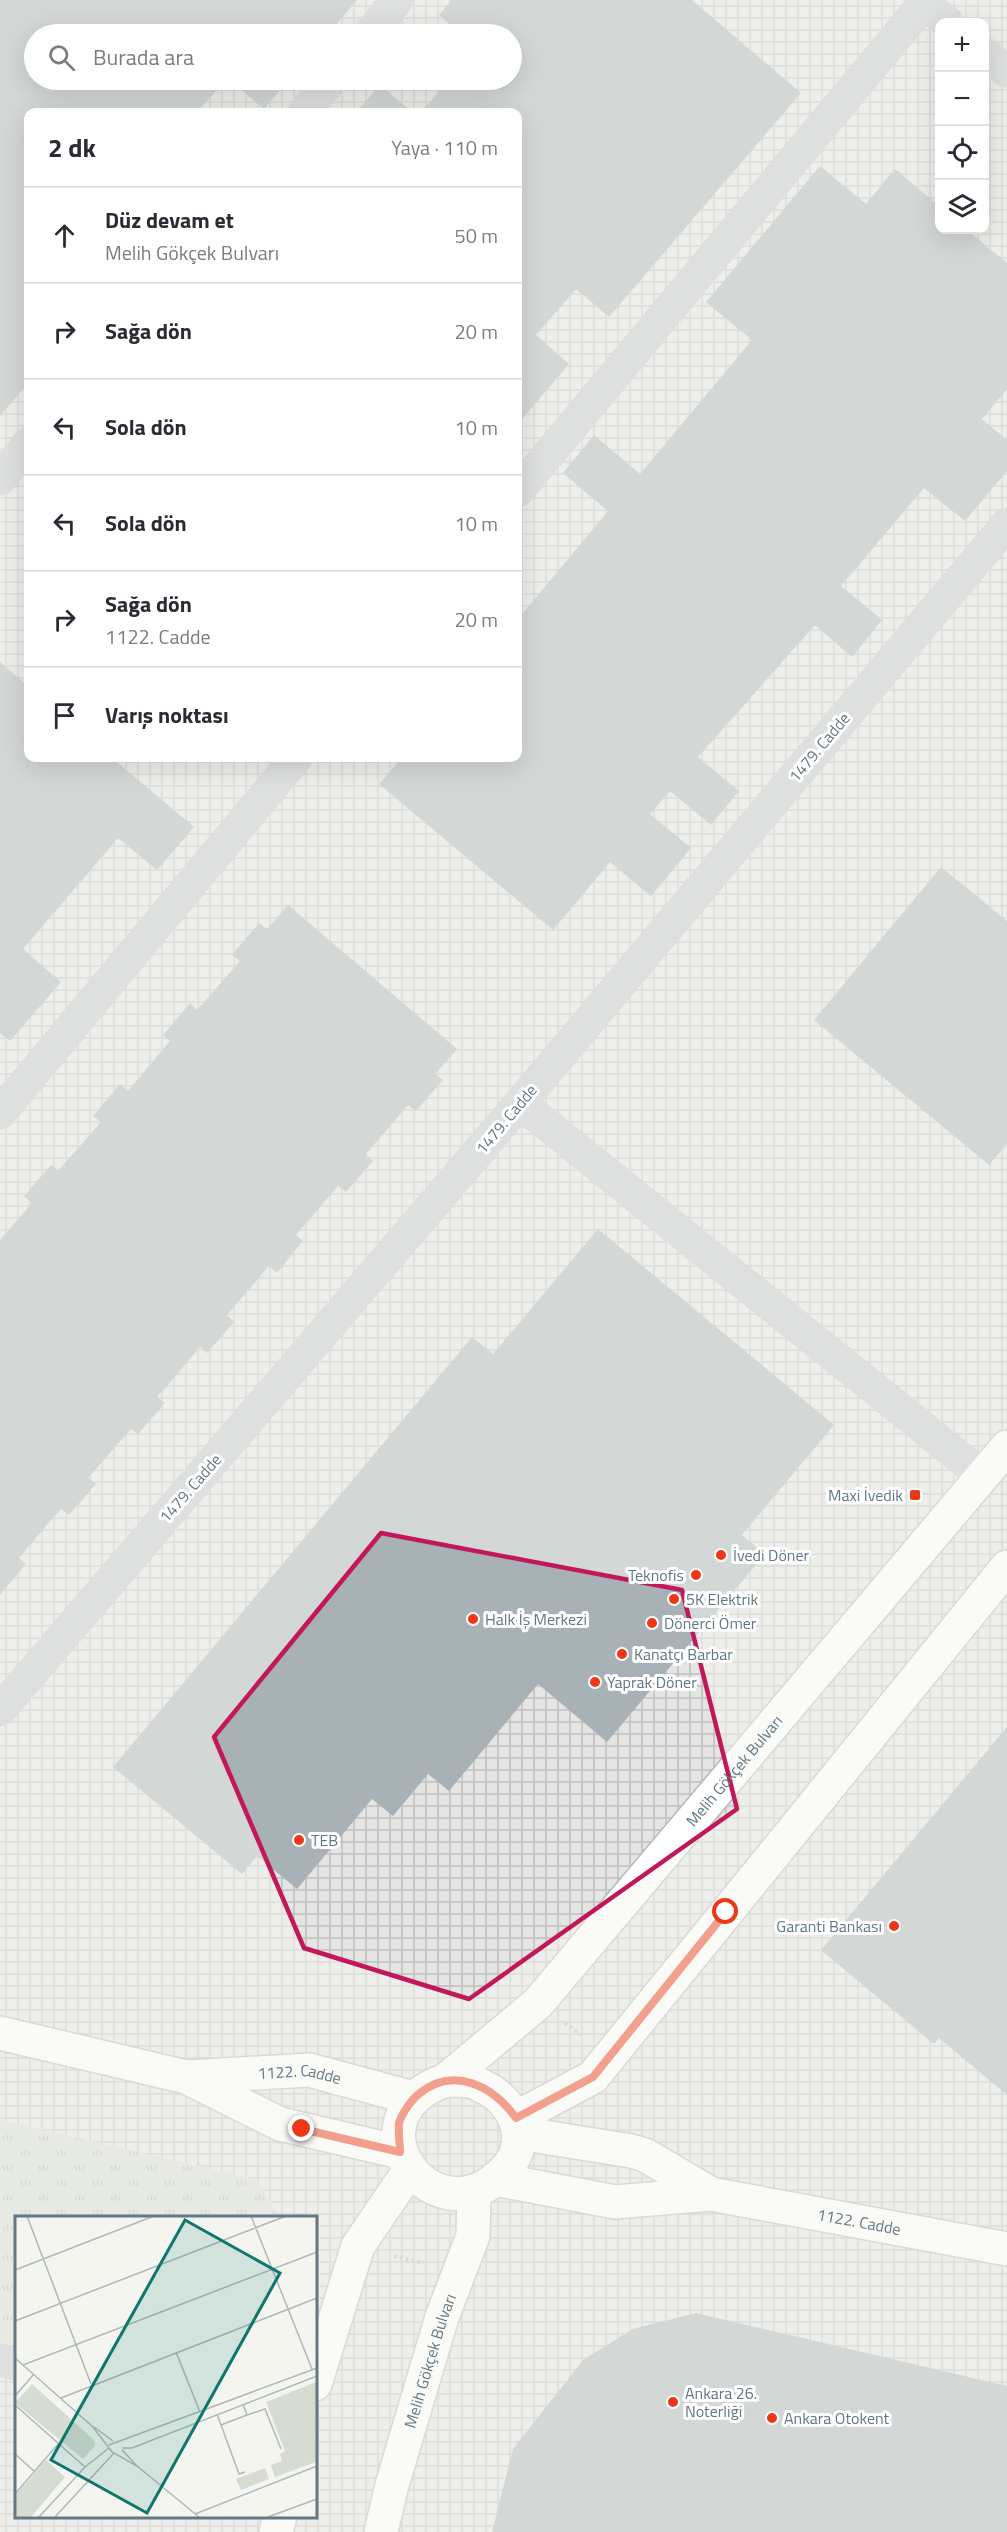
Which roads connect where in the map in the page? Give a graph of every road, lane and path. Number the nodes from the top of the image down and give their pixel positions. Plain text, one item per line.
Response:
1 (398, 0) edge
2 (929, 6) edge
3 (378, 24) edge
4 (989, 57) edge
5 (1007, 71) edge
6 (323, 90) edge
7 (308, 108) edge
8 (24, 449) edge
9 (0, 479) edge
10 (522, 486) edge
11 (1007, 524) edge
12 (293, 762) edge
13 (520, 1103) junction
14 (0, 1113) edge
15 (1007, 1447) edge
16 (983, 1476) junction
17 (1007, 1567) edge
18 (0, 1710) edge
19 (538, 2003) junction
20 (0, 2033) edge
21 (610, 2057) junction
22 (186, 2078) junction
23 (446, 2080) junction
24 (413, 2098) junction
25 (517, 2125) junction
26 (405, 2161) junction
27 (484, 2185) junction
28 (711, 2194) junction
29 (358, 2246) junction
30 (1007, 2249) edge
31 (459, 2272) junction
32 (0, 2360) edge
33 (15, 2364) edge
34 (316, 2381) edge
35 (280, 2517) edge
36 (276, 2532) edge
37 (381, 2532) edge

1 - 3 street
2 - 10 street
4 - 5 street
6 - 7 street
8 - 9 street
11 - 13 street, 1479. Cadde
12 - 14 street
13 - 16 street
13 - 18 street, 1479. Cadde
15 - 16 main road, Melih Gökçek Bulvarı
16 - 19 main road, Melih Gökçek Bulvarı
17 - 21 main road
19 - 21 path
19 - 23 main road, Melih Gökçek Bulvarı
20 - 22 main road, 1122. Cadde
21 - 25 main road
22 - 24 main road, 1122. Cadde
22 - 26 main road, 1122. Cadde
23 - 24 main road
23 - 25 main road
24 - 26 main road
25 - 27 main road
25 - 28 main road, 1122. Cadde
26 - 27 main road
26 - 29 main road
27 - 28 main road, 1122. Cadde
27 - 31 main road, Melih Gökçek Bulvarı
28 - 30 main road, 1122. Cadde
29 - 31 path
29 - 34 main road
31 - 37 main road, Melih Gökçek Bulvarı
32 - 33 street
35 - 36 main road

